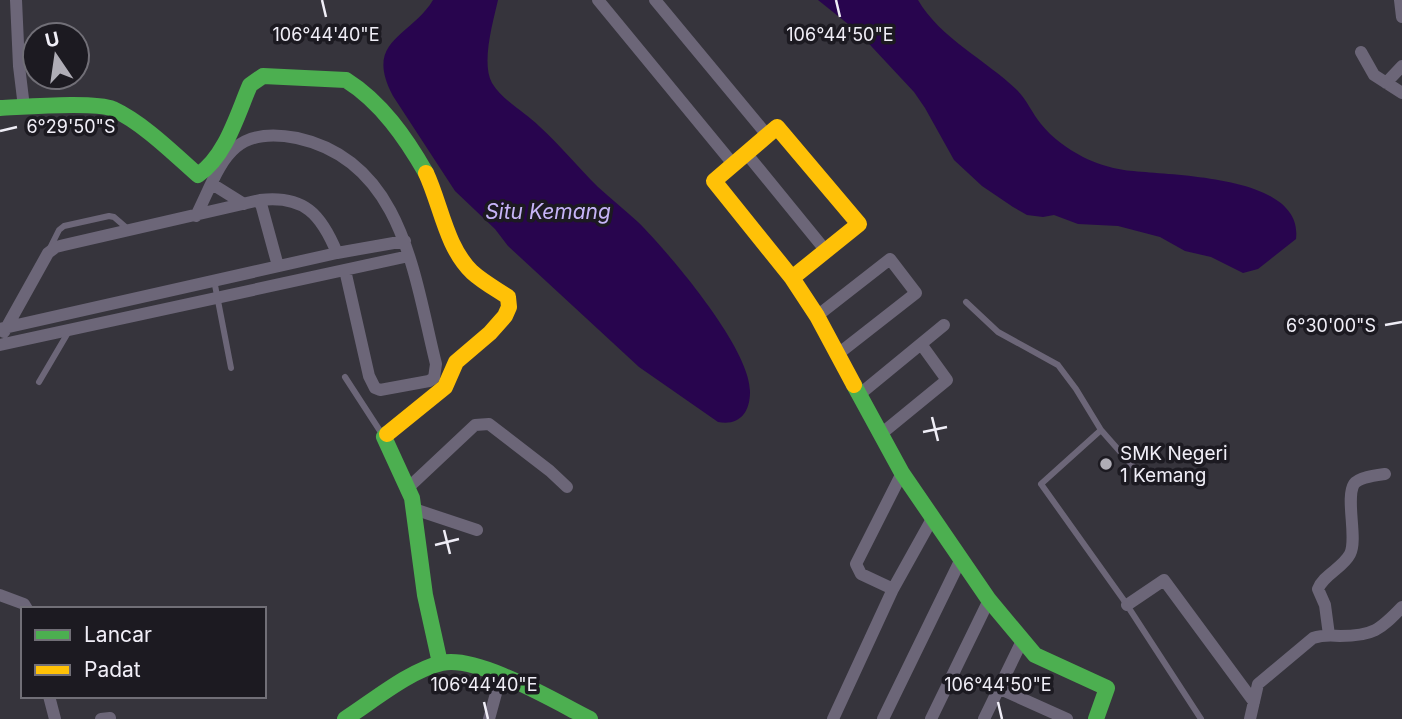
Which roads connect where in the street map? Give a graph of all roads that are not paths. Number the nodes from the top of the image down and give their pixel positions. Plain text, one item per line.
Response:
1 (16, 0) edge
2 (598, 0) edge
3 (655, 0) edge
4 (1400, 0) edge
5 (1402, 17) edge
6 (1362, 52) dead end
7 (1402, 66) edge
8 (1386, 83) junction
9 (1402, 93) edge
10 (24, 107) junction
11 (0, 108) edge
12 (767, 135) junction
13 (746, 153) junction
14 (733, 164) junction
15 (212, 184) junction
16 (260, 200) junction
17 (244, 204) junction
18 (196, 216) junction
19 (129, 230) junction
20 (405, 242) junction
21 (827, 251) junction
22 (48, 253) junction
23 (337, 253) junction
24 (409, 256) junction
25 (278, 266) junction
26 (345, 270) junction
27 (792, 278) junction
28 (214, 280) junction
29 (216, 297) junction
30 (966, 302) dead end
31 (817, 316) junction
32 (944, 325) dead end
33 (70, 329) junction
34 (2, 332) edge
35 (920, 344) junction
36 (0, 345) edge
37 (838, 354) junction
38 (231, 368) dead end
39 (345, 377) dead end
40 (39, 382) dead end
41 (860, 394) junction
42 (1101, 430) junction
43 (881, 434) junction
44 (384, 438) junction
45 (1138, 472) dead end
46 (902, 473) junction
47 (1385, 474) dead end
48 (409, 487) junction
49 (567, 487) dead end
50 (414, 509) junction
51 (932, 519) junction
52 (477, 530) dead end
53 (960, 561) junction
54 (893, 589) junction
55 (0, 595) edge
56 (989, 600) junction
57 (1127, 605) junction
58 (26, 607) edge
59 (1402, 607) edge
60 (1329, 635) junction
61 (1022, 641) junction
62 (440, 663) junction
63 (501, 675) junction
64 (998, 688) junction
65 (50, 698) edge
66 (1254, 702) junction
67 (55, 719) edge
68 (345, 719) edge
69 (489, 719) edge
70 (590, 719) edge
71 (833, 719) edge
72 (883, 719) edge
73 (931, 719) edge
74 (984, 719) edge
75 (1067, 719) edge
76 (1096, 719) edge
77 (1201, 719) edge
78 (1250, 719) edge

1 - 10 street
2 - 14 street
3 - 12 street
4 - 5 street
6 - 8 street
7 - 8 street
8 - 9 street
10 - 11 street
10 - 44 street
12 - 13 street
12 - 21 street
13 - 14 street
13 - 21 street
14 - 27 street
15 - 17 street
15 - 18 street
15 - 20 street
16 - 17 street
16 - 23 street
16 - 25 street
17 - 18 street
18 - 19 street
19 - 22 street
19 - 22 lane
20 - 23 street
20 - 24 street
21 - 27 street
22 - 34 street
23 - 25 street
24 - 26 street
24 - 26 street
25 - 28 street
26 - 29 street
27 - 31 street
28 - 29 lane
28 - 34 street
29 - 33 street
29 - 38 lane
30 - 42 lane
31 - 37 street
31 - 37 street
32 - 35 street
33 - 36 street
33 - 40 lane
35 - 41 street
35 - 43 street
37 - 41 street
39 - 44 lane
41 - 43 street
42 - 45 lane
42 - 57 lane
43 - 46 street
44 - 48 street
46 - 51 street
46 - 54 street
47 - 60 street
48 - 49 street
48 - 50 street
50 - 52 street
50 - 62 street
51 - 53 street
51 - 54 street
53 - 56 street
53 - 72 street
54 - 71 street
55 - 58 street
56 - 61 street
56 - 73 street
57 - 66 street
57 - 77 lane
59 - 60 street
60 - 66 street
61 - 64 street
61 - 76 street
62 - 63 street
62 - 68 street
63 - 69 street
63 - 70 street
64 - 74 street
64 - 75 street
65 - 67 street
66 - 78 street

